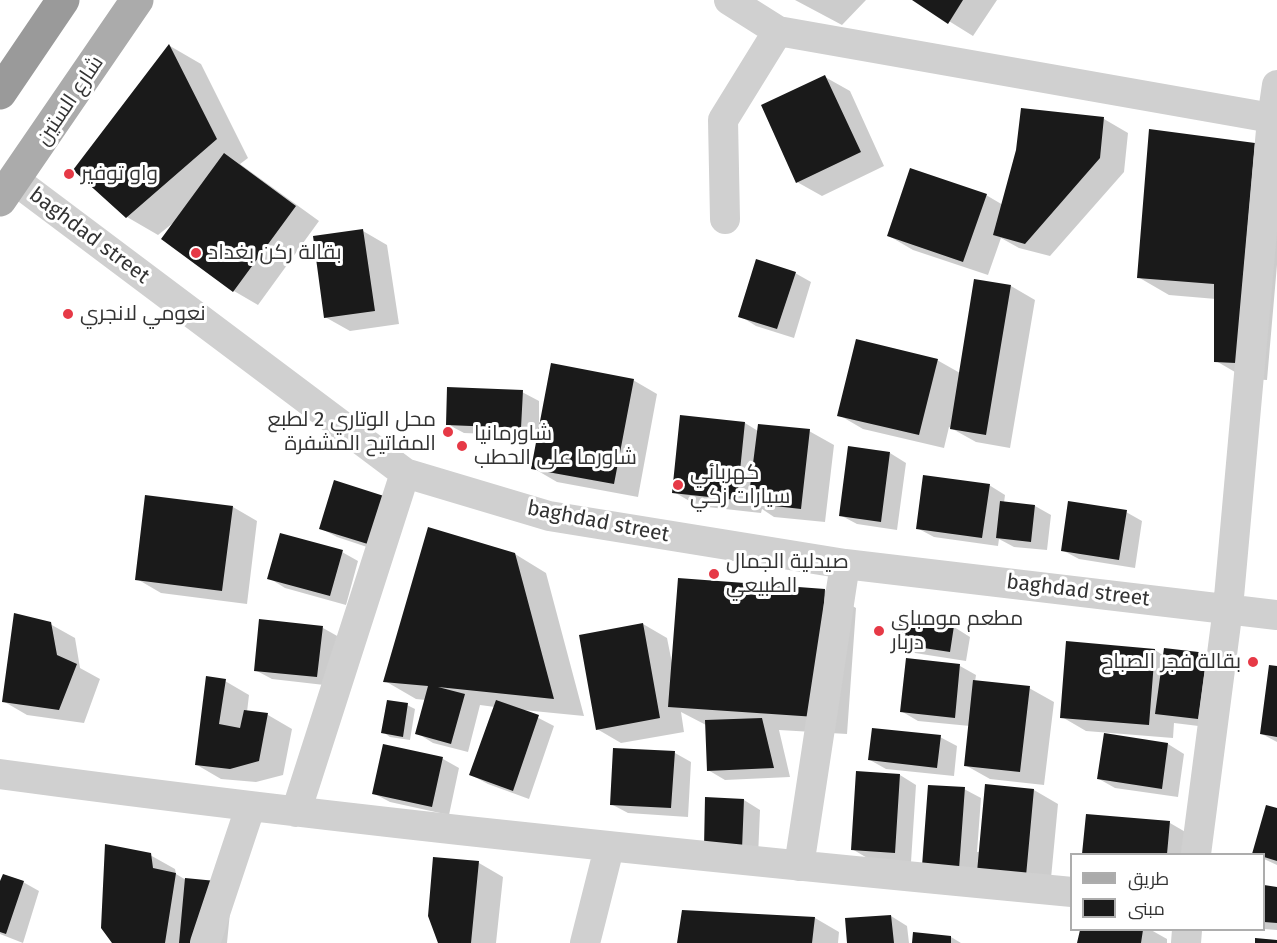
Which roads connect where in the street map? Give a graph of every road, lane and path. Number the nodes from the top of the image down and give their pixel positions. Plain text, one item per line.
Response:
1 (63, 0) edge
2 (137, 0) edge
3 (729, 0) edge
4 (778, 31) junction
5 (1277, 85) edge
6 (0, 93) edge
7 (1274, 119) edge
8 (8, 191) edge
9 (725, 219) dead end
10 (405, 473) junction
11 (845, 564) junction
12 (1228, 608) junction
13 (1277, 615) edge
14 (0, 774) edge
15 (250, 808) junction
16 (296, 812) junction
17 (609, 848) junction
18 (1196, 853) edge
19 (799, 866) junction
20 (1070, 892) edge
21 (205, 943) edge
22 (585, 943) edge

1 - 6 highway
2 - 8 main road, شارع الستين
3 - 4 street
4 - 7 street
4 - 9 street
5 - 7 street
7 - 12 street
8 - 10 street, baghdad street
10 - 11 street, baghdad street
10 - 16 street
11 - 12 street, baghdad street
11 - 19 street
12 - 13 street, baghdad street
12 - 18 street
14 - 15 street
15 - 16 street
15 - 21 street
16 - 17 street
17 - 19 street
17 - 22 street
19 - 20 street

